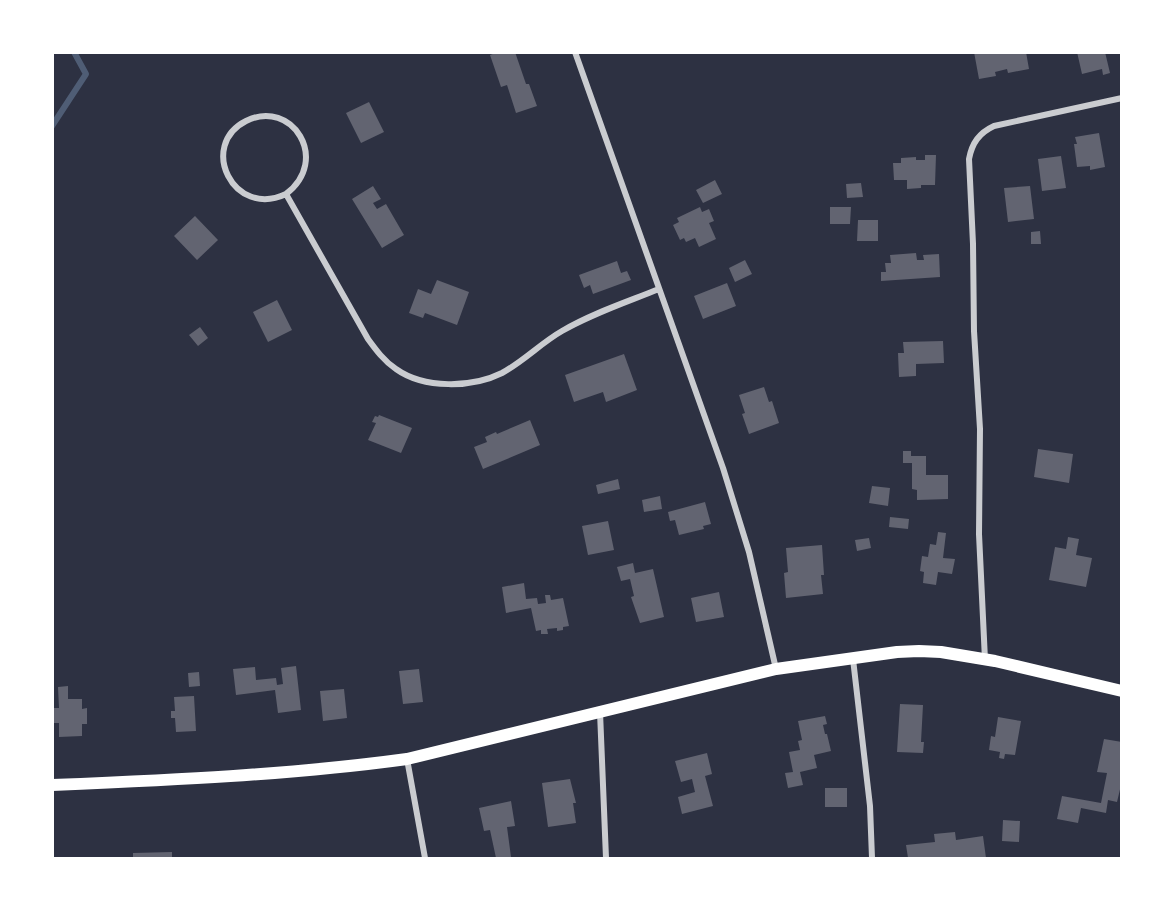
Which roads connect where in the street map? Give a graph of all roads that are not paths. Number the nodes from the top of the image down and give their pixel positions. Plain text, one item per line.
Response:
1 (575, 52) edge
2 (1122, 98) edge
3 (286, 194) junction
4 (660, 289) junction
5 (853, 659) junction
6 (985, 660) junction
7 (776, 669) junction
8 (1122, 691) edge
9 (600, 712) junction
10 (407, 759) junction
11 (52, 785) edge
12 (425, 858) edge
13 (606, 858) edge
14 (872, 858) edge

1 - 4 street
2 - 6 street
3 - 3 street
3 - 4 street
4 - 7 street
5 - 6 main road
5 - 7 main road
5 - 14 street
6 - 8 main road
7 - 9 main road
9 - 10 main road
9 - 13 street
10 - 11 main road
10 - 12 street

